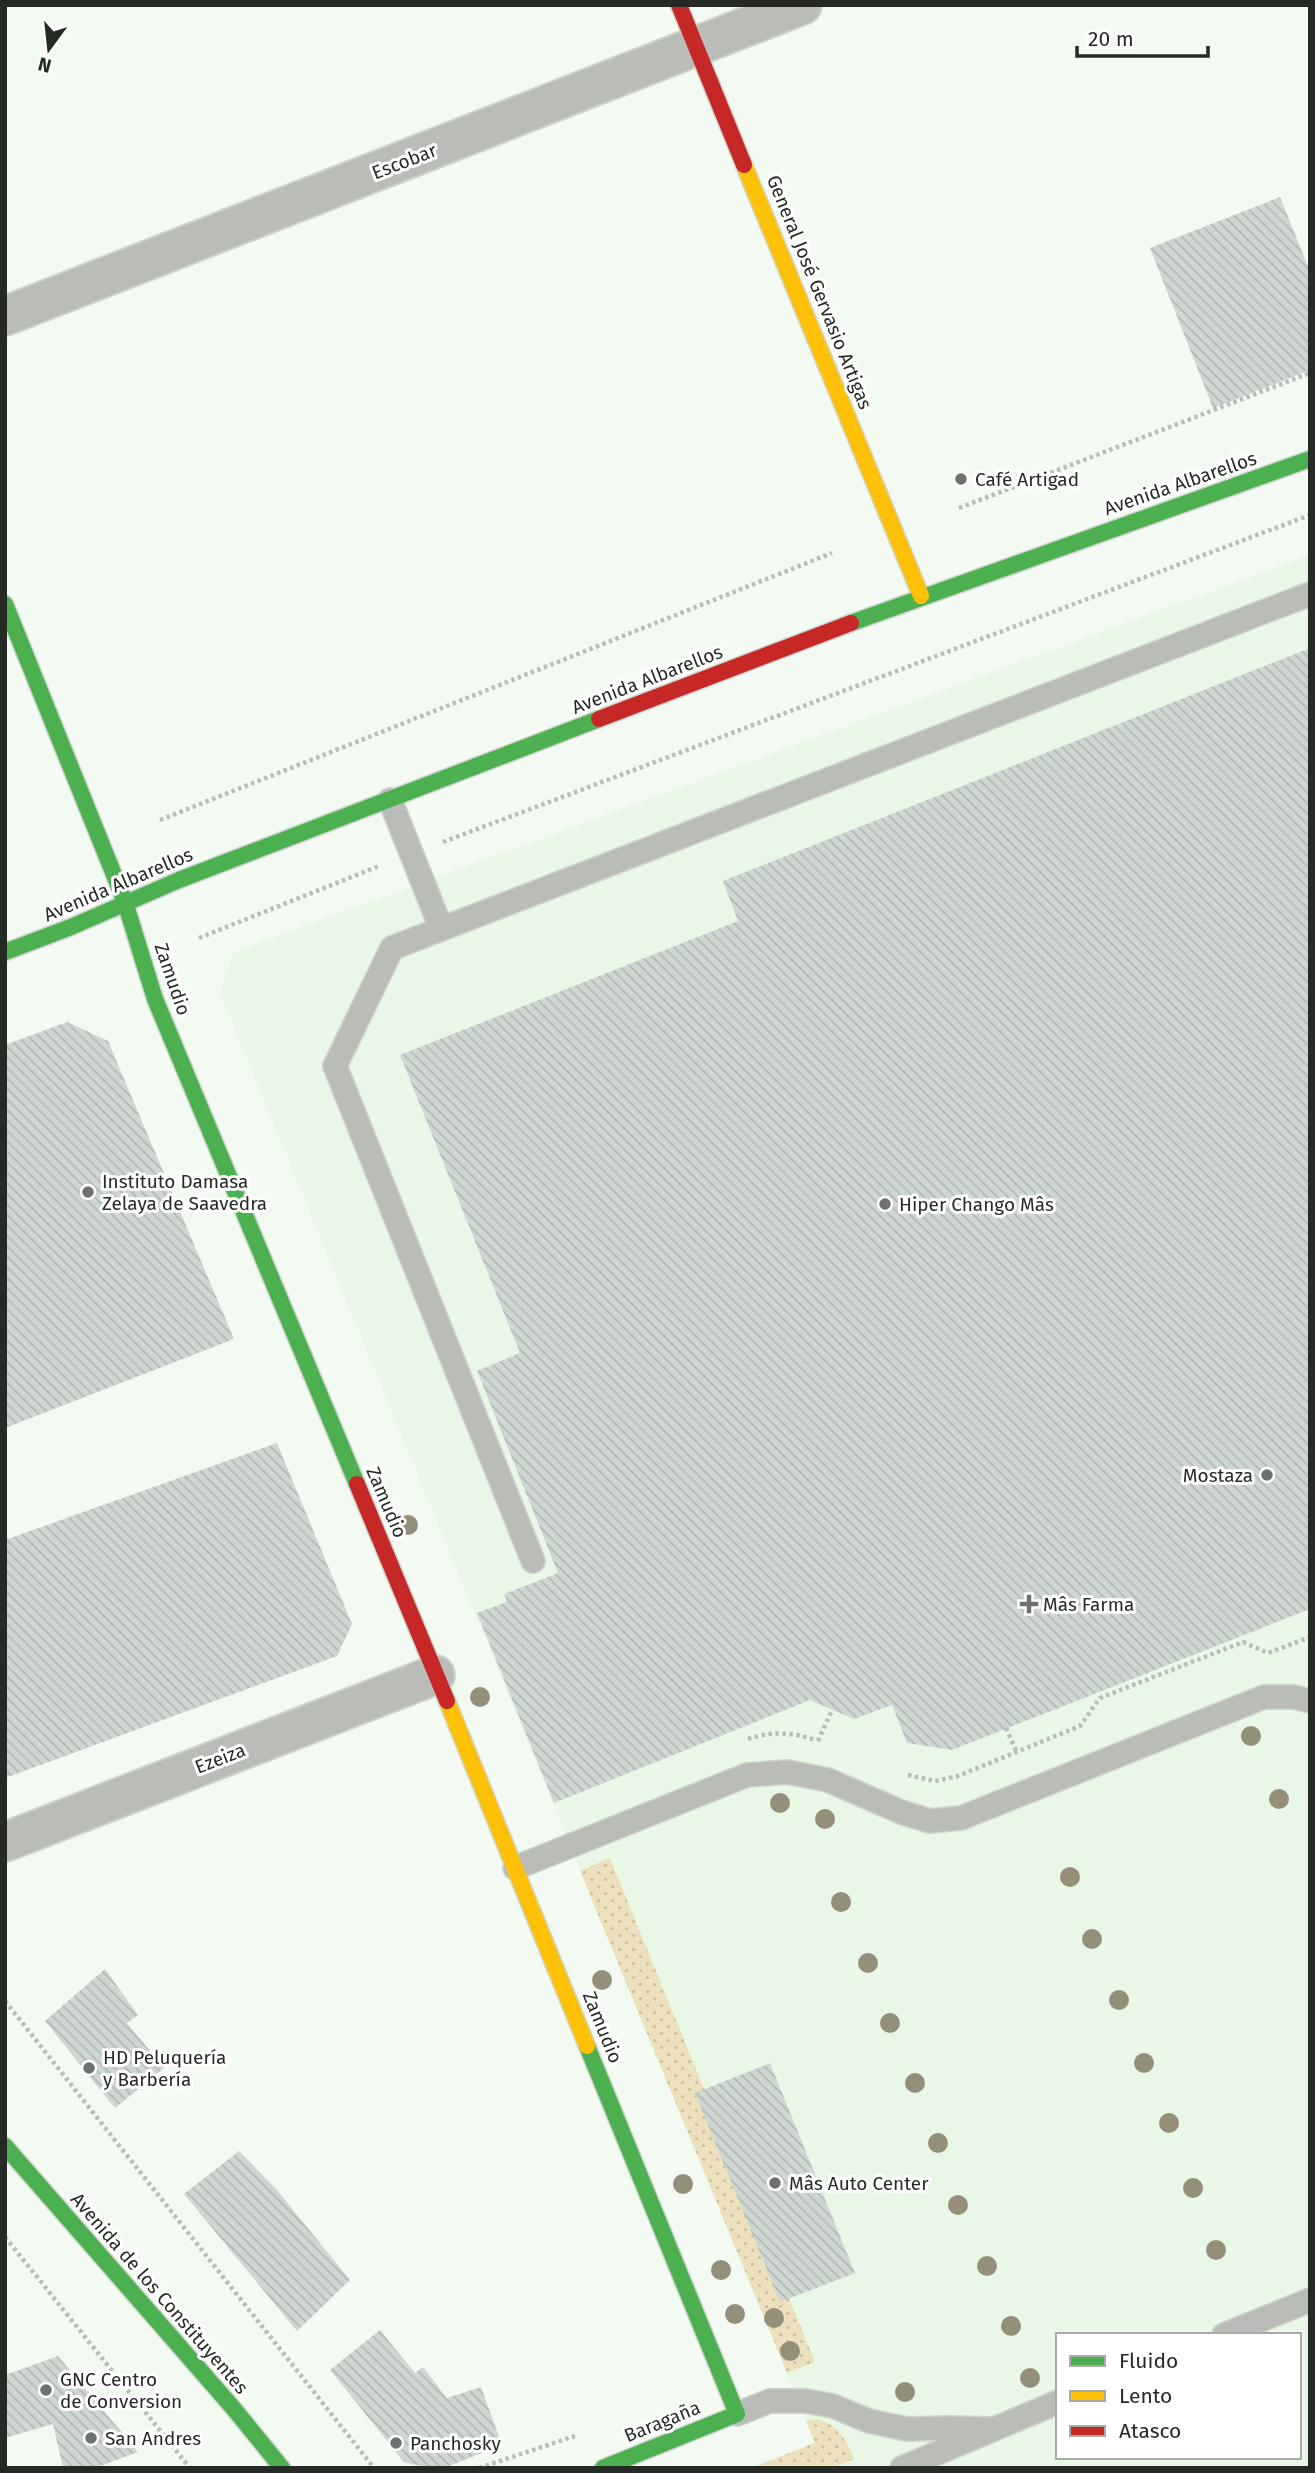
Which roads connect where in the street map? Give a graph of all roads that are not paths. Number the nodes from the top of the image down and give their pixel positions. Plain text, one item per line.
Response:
1 (680, 5) edge
2 (802, 5) edge
3 (696, 48) junction
4 (5, 316) edge
5 (1310, 460) edge
6 (1310, 594) edge
7 (921, 596) junction
8 (5, 604) edge
9 (390, 800) junction
10 (125, 902) junction
11 (441, 928) junction
12 (5, 952) edge
13 (533, 1561) dead end
14 (435, 1675) junction
15 (1310, 1701) edge
16 (5, 1842) edge
17 (515, 1868) junction
18 (5, 2146) edge
19 (1310, 2300) edge
20 (1229, 2333) edge
21 (1056, 2403) edge
22 (737, 2414) junction
23 (990, 2429) junction
24 (282, 2468) edge
25 (603, 2468) edge
26 (902, 2468) edge

1 - 3 street, General José Gervasio Artigas
2 - 3 street, Escobar
3 - 4 street, Escobar
3 - 7 street, General José Gervasio Artigas
5 - 7 street, Avenida Albarellos
6 - 11 lane
7 - 9 street, Avenida Albarellos
8 - 10 street, Zamudio
9 - 10 street, Avenida Albarellos
9 - 11 lane
10 - 12 street, Avenida Albarellos
10 - 14 street, Zamudio
11 - 13 lane
14 - 16 street, Ezeiza
14 - 17 street, Zamudio
15 - 17 lane
17 - 22 street, Zamudio
18 - 24 street, Avenida de los Constituyentes
19 - 20 lane
21 - 23 lane
22 - 23 lane
22 - 25 street, Baragaña
23 - 26 lane

